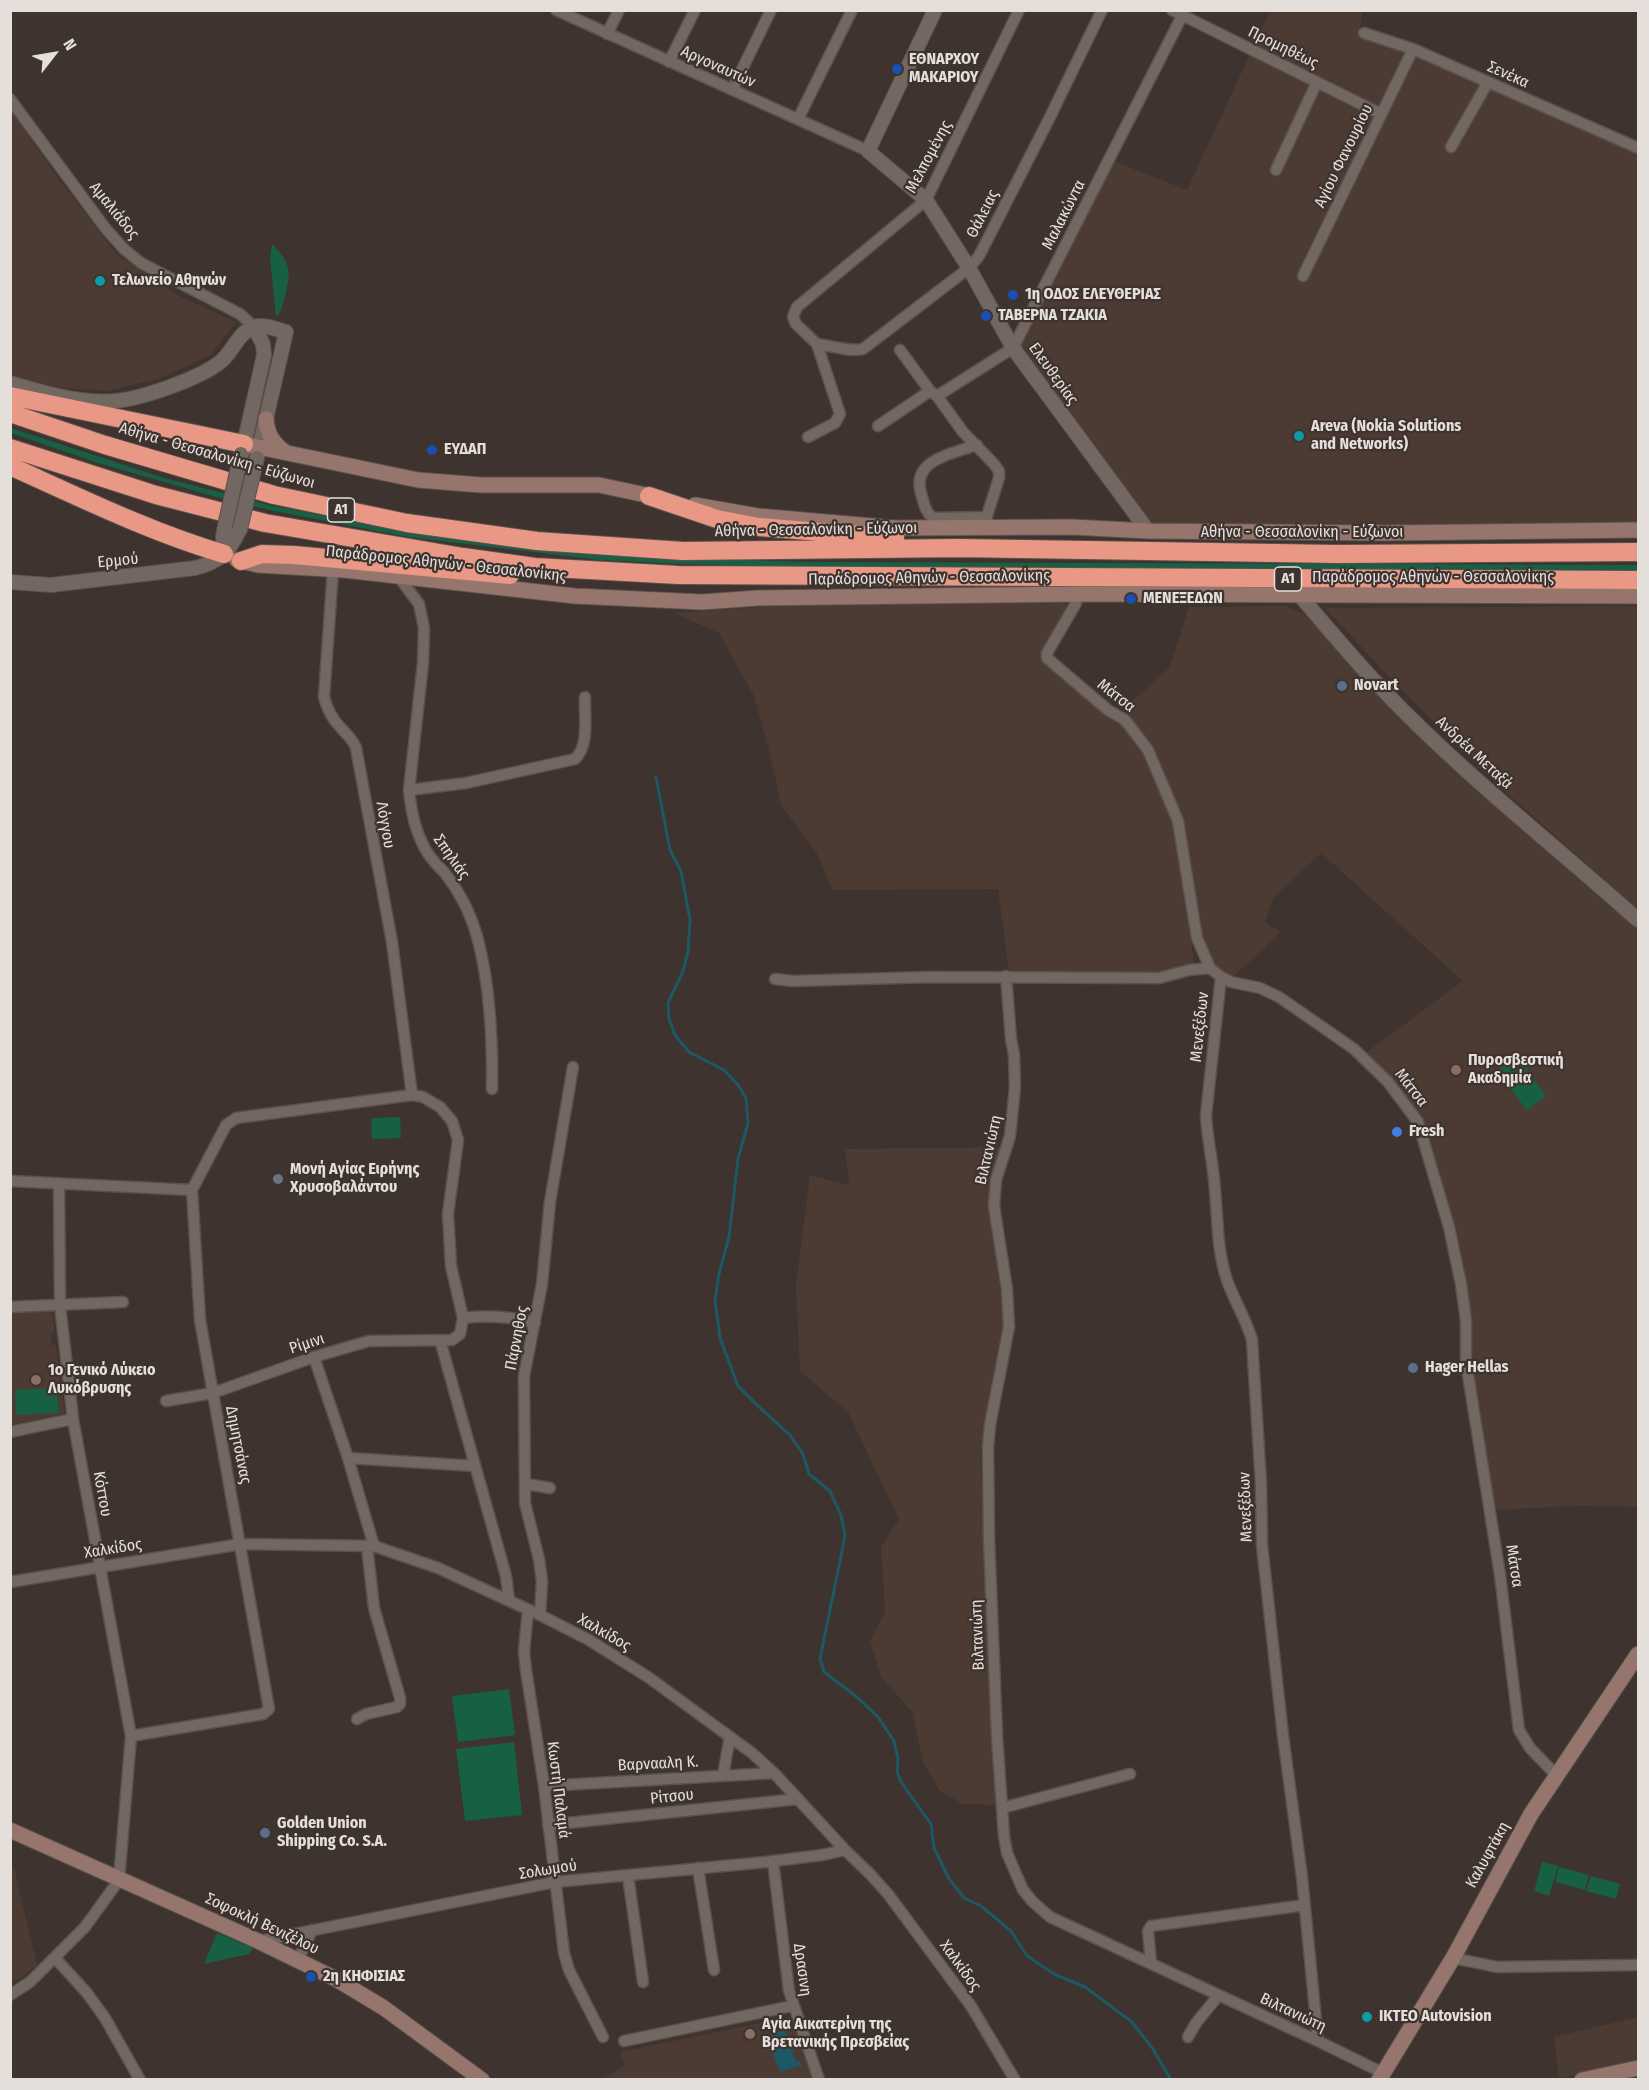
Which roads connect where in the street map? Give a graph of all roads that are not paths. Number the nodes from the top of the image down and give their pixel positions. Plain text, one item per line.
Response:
1 (619, 10) edge
2 (695, 10) edge
3 (771, 10) edge
4 (852, 10) edge
5 (935, 10) edge
6 (1019, 10) edge
7 (1102, 10) edge
8 (556, 11) edge
9 (1177, 13) edge
10 (1364, 33) dead end
11 (607, 34) junction
12 (1413, 50) junction
13 (669, 62) junction
14 (1317, 81) junction
15 (1488, 82) junction
16 (732, 90) junction
17 (10, 99) edge
18 (1381, 114) junction
19 (798, 119) junction
20 (1451, 147) dead end
21 (1638, 148) edge
22 (868, 151) junction
23 (1276, 170) dead end
24 (926, 200) junction
25 (969, 268) junction
26 (1304, 276) dead end
27 (254, 327) junction
28 (817, 344) junction
29 (1013, 348) junction
30 (900, 350) dead end
31 (10, 383) edge
32 (934, 394) junction
33 (10, 396) edge
34 (10, 413) edge
35 (266, 419) junction
36 (878, 426) dead end
37 (808, 437) dead end
38 (976, 445) junction
39 (10, 448) edge
40 (250, 451) junction
41 (285, 452) junction
42 (10, 466) edge
43 (649, 496) junction
44 (985, 522) junction
45 (1638, 530) edge
46 (1148, 531) junction
47 (959, 548) junction
48 (1638, 552) edge
49 (232, 557) junction
50 (333, 569) junction
51 (623, 571) junction
52 (398, 576) junction
53 (1638, 580) edge
54 (10, 582) edge
55 (1079, 594) junction
56 (1638, 596) edge
57 (1301, 597) junction
58 (585, 697) dead end
59 (409, 790) junction
60 (1638, 920) edge
61 (1210, 968) junction
62 (1006, 976) junction
63 (1221, 977) junction
64 (775, 979) dead end
65 (573, 1067) dead end
66 (492, 1089) dead end
67 (412, 1095) junction
68 (10, 1180) edge
69 (59, 1184) junction
70 (192, 1190) junction
71 (123, 1302) dead end
72 (60, 1305) junction
73 (10, 1307) edge
74 (463, 1318) junction
75 (535, 1323) junction
76 (440, 1340) junction
77 (314, 1357) junction
78 (213, 1393) junction
79 (166, 1401) dead end
80 (73, 1419) junction
81 (10, 1432) edge
82 (348, 1458) junction
83 (475, 1466) junction
84 (526, 1484) junction
85 (550, 1488) dead end
86 (241, 1544) junction
87 (370, 1546) junction
88 (99, 1567) junction
89 (10, 1582) edge
90 (508, 1600) junction
91 (528, 1610) junction
92 (540, 1615) junction
93 (1638, 1654) edge
94 (357, 1719) dead end
95 (131, 1736) junction
96 (730, 1737) junction
97 (774, 1773) junction
98 (1130, 1774) dead end
99 (723, 1775) junction
100 (1556, 1775) junction
101 (544, 1786) junction
102 (798, 1798) junction
103 (1002, 1808) junction
104 (548, 1825) junction
105 (10, 1830) edge
106 (844, 1850) junction
107 (773, 1861) junction
108 (698, 1868) junction
109 (628, 1876) junction
110 (119, 1880) junction
111 (555, 1882) junction
112 (1305, 1905) junction
113 (312, 1930) junction
114 (258, 1941) junction
115 (55, 1958) junction
116 (1452, 1958) junction
117 (298, 1960) junction
118 (1151, 1963) junction
119 (1638, 1965) edge
120 (714, 1970) dead end
121 (643, 1982) dead end
122 (10, 1995) edge
123 (1218, 1996) junction
124 (792, 2006) junction
125 (603, 2037) dead end
126 (1188, 2037) dead end
127 (624, 2041) dead end
128 (1318, 2041) junction
129 (1638, 2068) edge
130 (1381, 2076) edge
131 (140, 2079) edge
132 (482, 2079) edge
133 (819, 2079) edge
134 (1015, 2079) edge
135 (1581, 2079) edge

1 - 11 street
2 - 13 street
3 - 16 street
4 - 19 street
5 - 22 street
6 - 24 street, Μελπομένης
7 - 25 street, Θάλειας
8 - 11 street, Αργοναυτών
9 - 14 street, Προμηθέως
9 - 29 street, Μαλακώντα
10 - 12 street, Σενέκα
11 - 13 street, Αργοναυτών
12 - 15 street, Σενέκα
12 - 18 street, Αγίου Φανουρίου
13 - 16 street, Αργοναυτών
14 - 18 street, Προμηθέως
14 - 23 street
15 - 20 street
15 - 21 street, Σενέκα
16 - 19 street, Αργοναυτών
17 - 27 street, Αμαλιάδος
18 - 26 street, Αγίου Φανουρίου
19 - 22 street, Αργοναυτών
22 - 24 street, Ελευθερίας
24 - 25 street, Ελευθερίας
24 - 28 street, Μελπομένης
25 - 28 street, Θάλειας
25 - 29 street, Ελευθερίας
27 - 31 street
27 - 35 street
27 - 40 street
28 - 37 street
29 - 32 street
29 - 46 street, Ελευθερίας
30 - 32 street
32 - 36 street
32 - 38 street
33 - 40 highway
34 - 47 highway, Αθήνα - Θεσσαλονίκη - Εύζωνοι / Α1
35 - 40 street
35 - 41 main road
38 - 44 street
38 - 44 street
39 - 51 highway, Α1
40 - 41 main road
40 - 49 street, bridge
40 - 49 street, bridge
41 - 43 main road
42 - 49 highway
43 - 44 main road
43 - 47 highway
44 - 46 main road
45 - 46 main road
47 - 48 highway, Αθήνα - Θεσσαλονίκη - Εύζωνοι / Α1
49 - 50 main road, Παράδρομος Αθηνών - Θεσσαλονίκης
49 - 51 highway
49 - 54 street, Ερμού
50 - 52 main road, Παράδρομος Αθηνών - Θεσσαλονίκης
50 - 67 street, Λόγγου
51 - 53 highway, Α1
52 - 55 main road, Παράδρομος Αθηνών - Θεσσαλονίκης
52 - 59 street, Σπηλιάς
55 - 57 main road, Παράδρομος Αθηνών - Θεσσαλονίκης
55 - 61 street, Μάτσα
56 - 57 main road, Παράδρομος Αθηνών - Θεσσαλονίκης
57 - 60 street, Ανδρέα Μεταξά
58 - 59 street
59 - 66 street, Σπηλιάς
61 - 62 street
61 - 63 street, Μάτσα
62 - 64 street
62 - 103 street, Βιλτανιώτη
63 - 100 street, Μάτσα
63 - 112 street, Μενεξέδων
65 - 75 street, Πάρνηθος
67 - 70 street
67 - 74 street
68 - 69 street
69 - 70 street
69 - 72 street, Κόττου
70 - 78 street, Δημητσάνας
71 - 72 street
72 - 73 street
72 - 80 street, Κόττου
74 - 75 street
74 - 76 street, Ρίμινι
75 - 84 street, Πάρνηθος
76 - 77 street, Ρίμινι
76 - 83 street
77 - 78 street, Ρίμινι
77 - 82 street
78 - 79 street, Ρίμινι
78 - 86 street, Δημητσάνας
80 - 81 street
80 - 88 street, Κόττου
82 - 83 street
82 - 87 street
83 - 90 street
84 - 85 street
84 - 92 street, Πάρνηθος
86 - 87 street, Χαλκίδος
86 - 88 street, Χαλκίδος
86 - 95 street, Δημητσάνας
87 - 90 street, Χαλκίδος
87 - 94 street
88 - 89 street, Χαλκίδος
88 - 95 street, Κόττου
90 - 91 street, Χαλκίδος
91 - 92 street, Χαλκίδος
91 - 101 street, Κωστή Παλαμά
92 - 96 street, Χαλκίδος
93 - 100 main road, Καλυφτάκη
95 - 110 street, Κόττου
96 - 97 street, Χαλκίδος
96 - 99 street
97 - 99 street, Βαρνααλη Κ.
97 - 102 street, Χαλκίδος
98 - 103 street
99 - 101 street, Βαρνααλη Κ.
100 - 116 main road, Καλυφτάκη
101 - 104 street, Κωστή Παλαμά
102 - 104 street, Ρίτσου
102 - 106 street, Χαλκίδος
103 - 118 street, Βιλτανιώτη
104 - 111 street, Κωστή Παλαμά
105 - 110 main road, Σοφοκλή Βενιζέλου
106 - 107 street, Σολωμού
106 - 134 street, Χαλκίδος
107 - 108 street, Σολωμού
107 - 124 street, Δρασινη
108 - 109 street, Σολωμού
108 - 120 street
109 - 111 street, Σολωμού
109 - 121 street
110 - 114 main road, Σοφοκλή Βενιζέλου
110 - 115 street
111 - 113 street, Σολωμού
111 - 125 street, Κωστή Παλαμά
112 - 118 street
112 - 128 street, Μενεξέδων
113 - 114 street, Σολωμού
113 - 117 street
114 - 117 main road, Σοφοκλή Βενιζέλου
115 - 122 street
115 - 131 street
116 - 119 street
116 - 130 main road, Καλυφτάκη
117 - 132 main road, Σοφοκλή Βενιζέλου
118 - 123 street, Βιλτανιώτη
123 - 126 street
123 - 128 street, Βιλτανιώτη
124 - 127 street
124 - 133 street, Δρασινη
128 - 130 street, Βιλτανιώτη
129 - 135 main road

